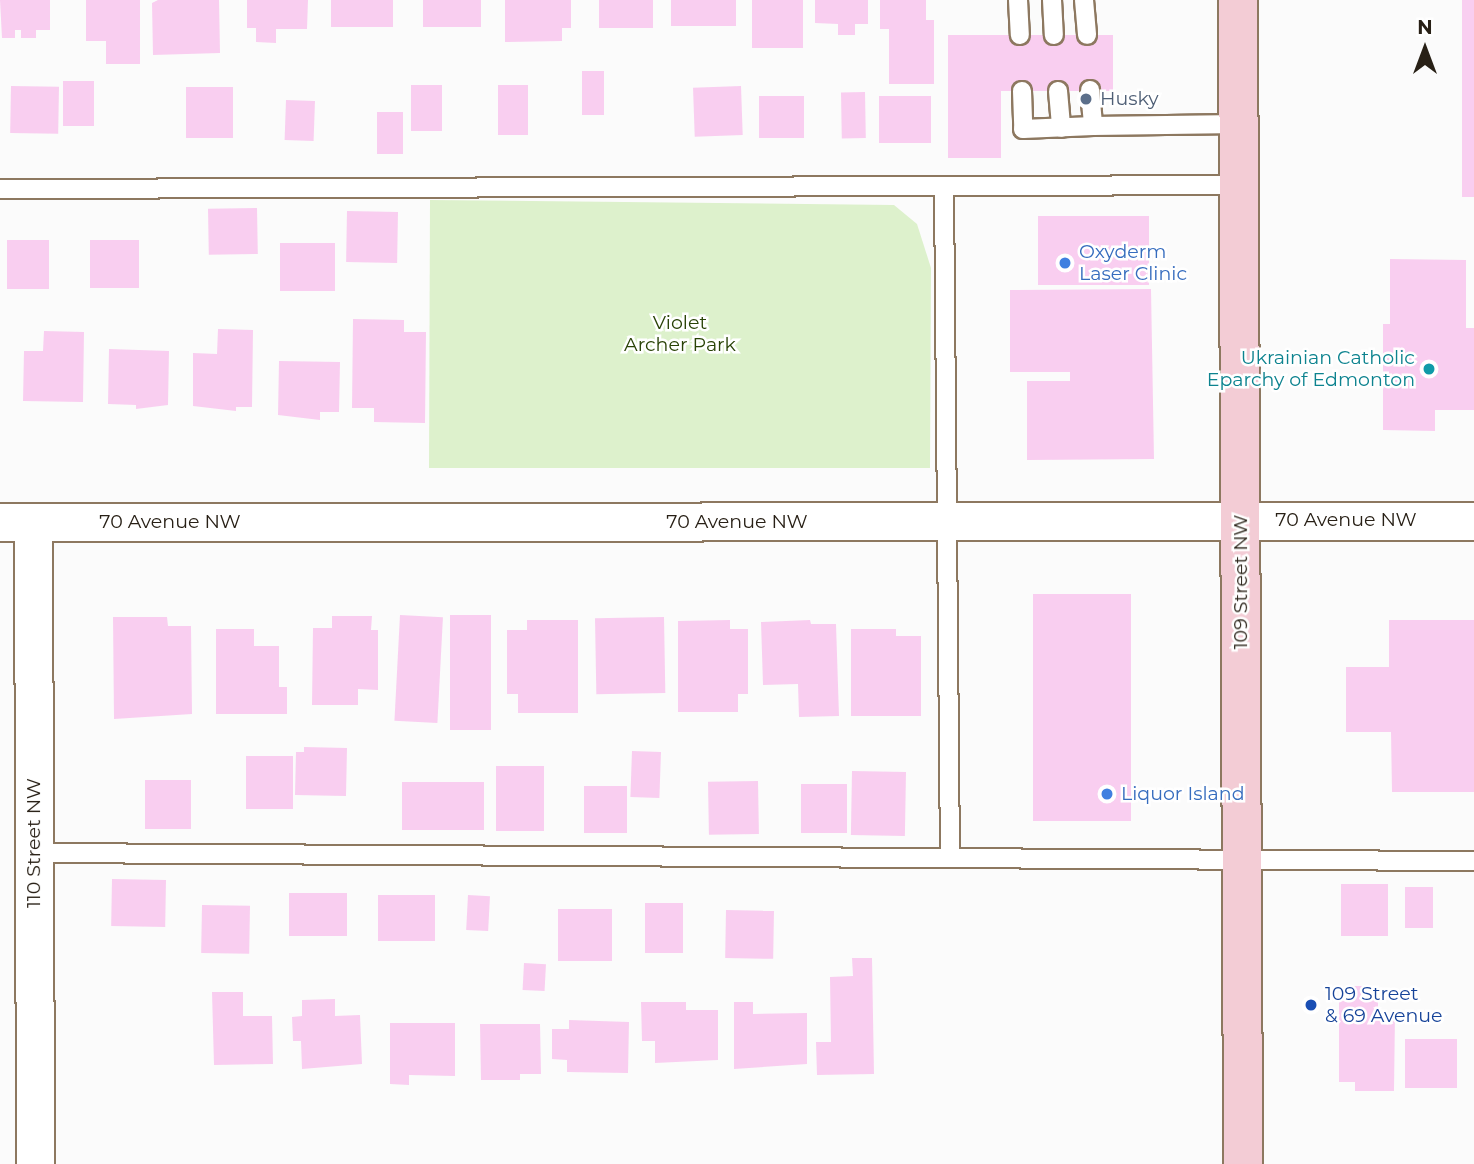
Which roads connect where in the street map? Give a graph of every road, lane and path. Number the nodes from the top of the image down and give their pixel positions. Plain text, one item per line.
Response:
1 (1018, 0) edge
2 (1052, 0) edge
3 (1084, 0) edge
4 (1238, 0) edge
5 (1020, 35) dead end
6 (1054, 35) dead end
7 (1087, 35) dead end
8 (1090, 90) dead end
9 (1022, 91) dead end
10 (1058, 91) dead end
11 (1238, 124) junction
12 (1093, 127) junction
13 (1061, 128) junction
14 (1238, 185) junction
15 (944, 187) junction
16 (0, 189) edge
17 (1240, 520) junction
18 (1474, 521) edge
19 (16, 522) edge
20 (947, 522) junction
21 (34, 853) junction
22 (950, 858) junction
23 (1242, 861) junction
24 (1474, 861) edge
25 (35, 1164) edge
26 (1243, 1164) edge

1 - 5 lane
2 - 6 lane
3 - 7 lane
4 - 11 main road, 109 Street NW
8 - 12 lane
9 - 13 lane
10 - 13 lane
11 - 12 lane
11 - 14 main road, 109 Street NW
12 - 13 lane
14 - 15 lane
14 - 17 main road, 109 Street NW
15 - 16 lane
15 - 20 lane
17 - 18 street, 70 Avenue NW
17 - 20 street, 70 Avenue NW
17 - 23 main road, 109 Street NW
19 - 20 street, 70 Avenue NW
19 - 21 street, 110 Street NW
20 - 22 lane
21 - 22 lane
21 - 25 street, 110 Street NW
22 - 23 lane
23 - 24 lane
23 - 26 main road, 109 Street NW

